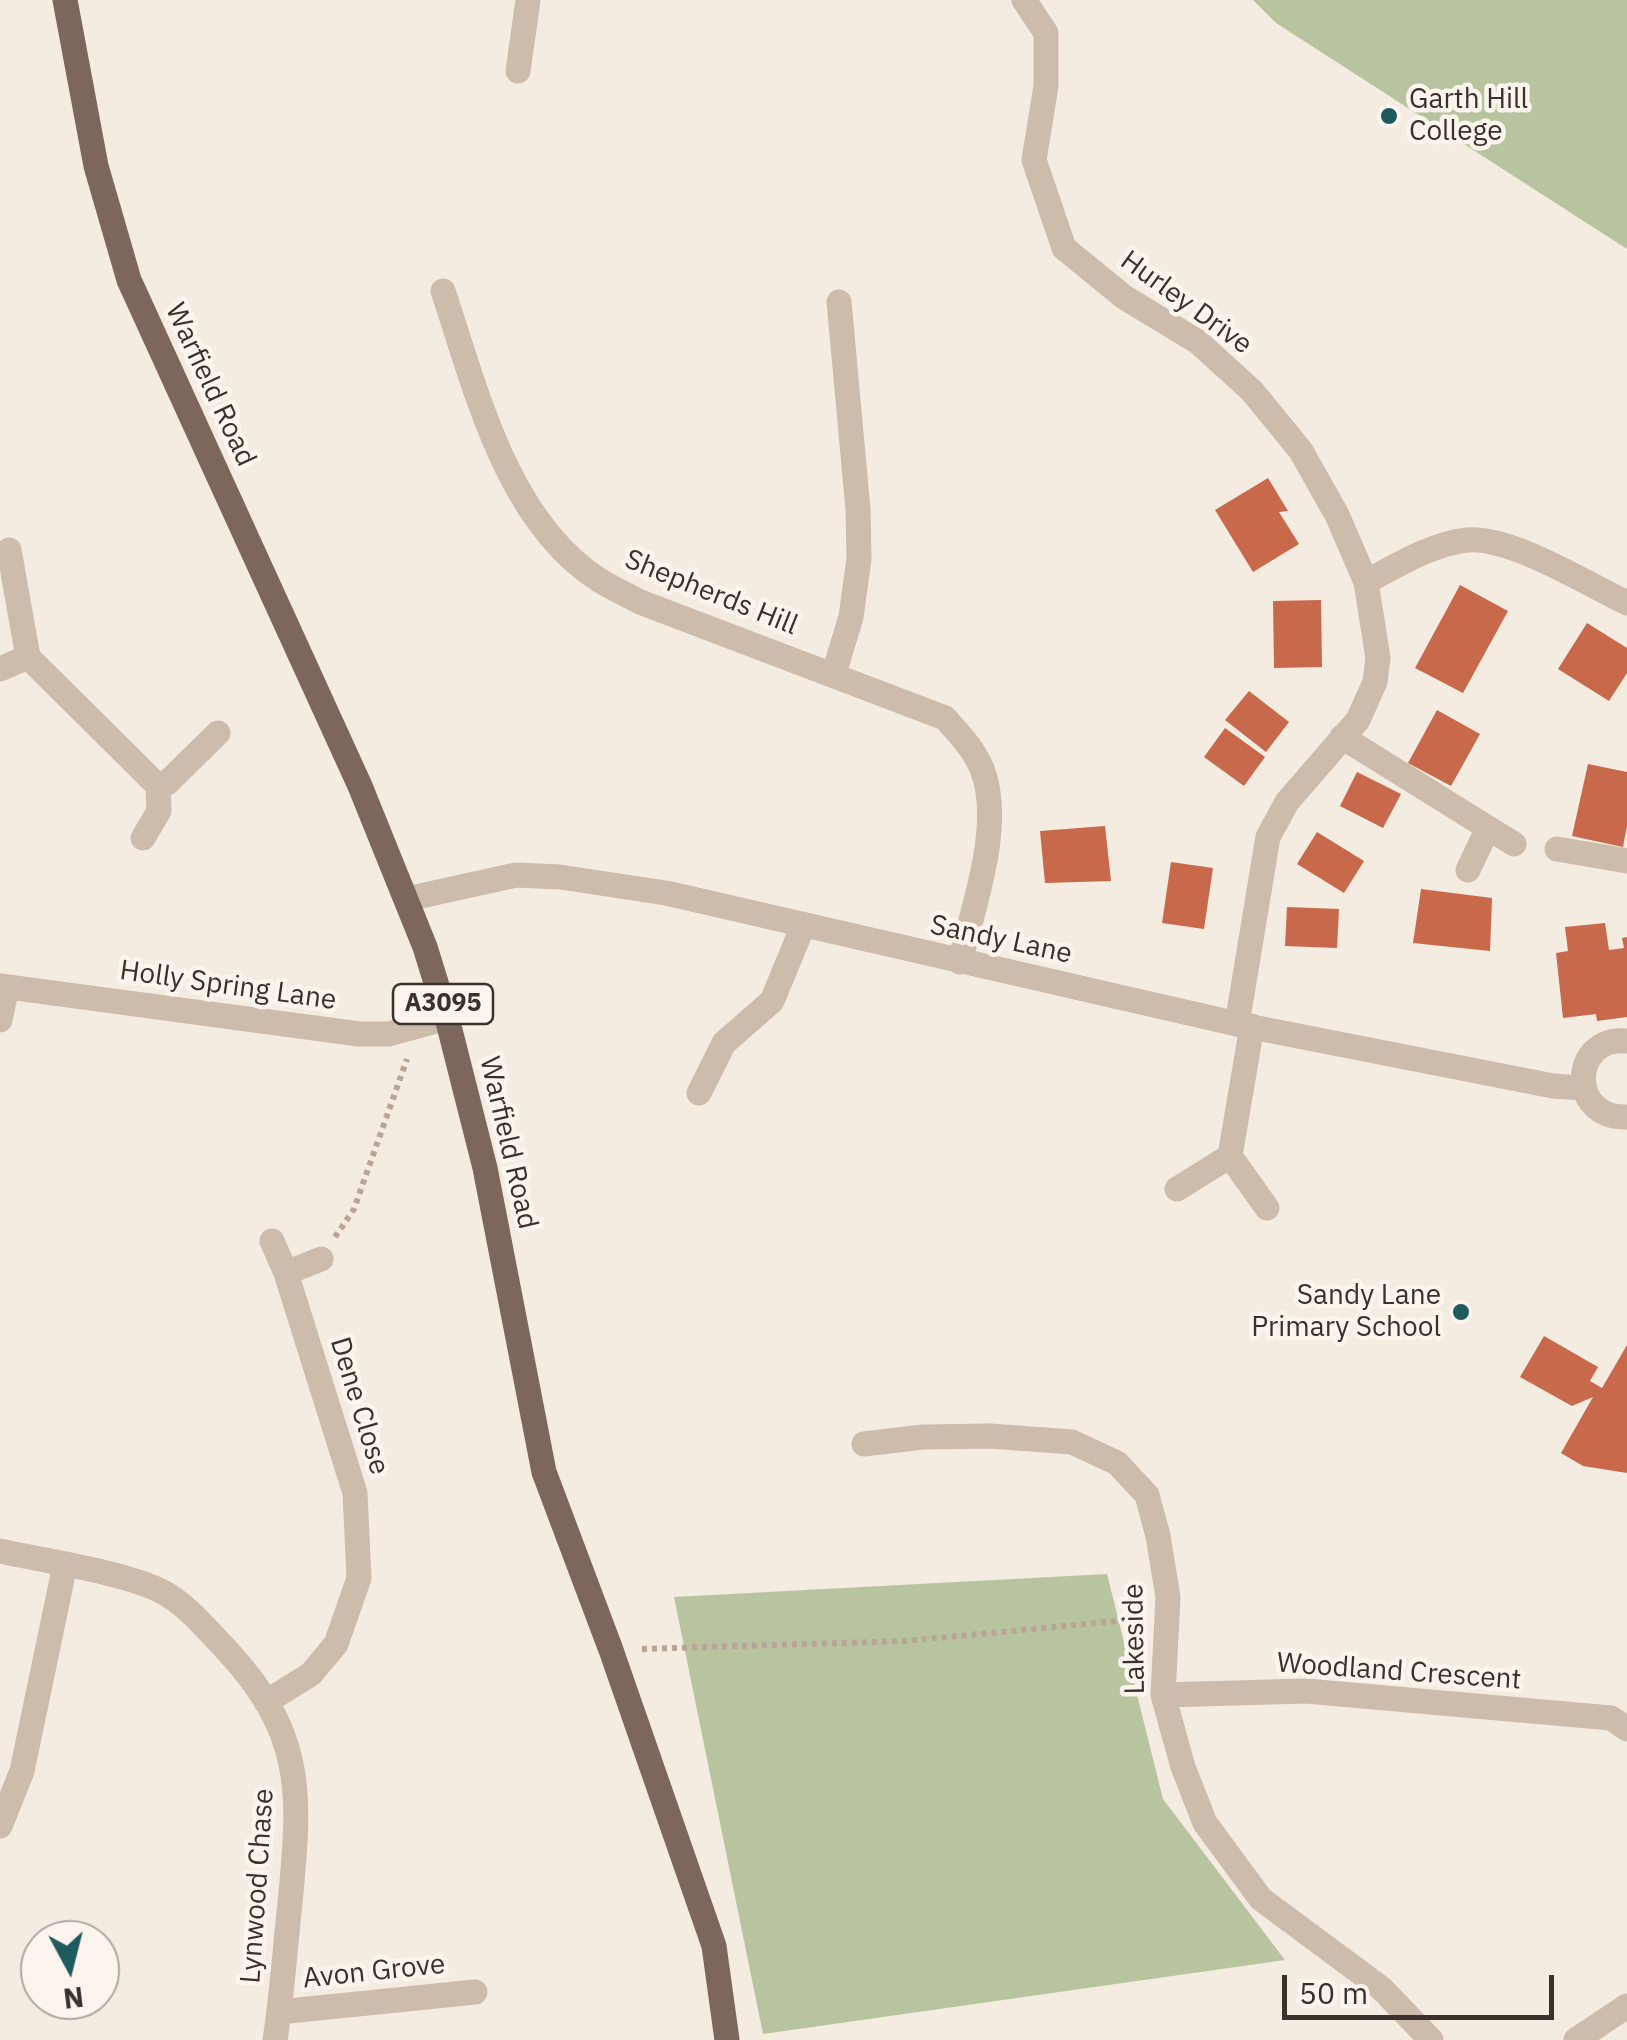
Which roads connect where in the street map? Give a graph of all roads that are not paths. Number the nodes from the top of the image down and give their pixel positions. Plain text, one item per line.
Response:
1 (65, 0) edge
2 (528, 0) edge
3 (1024, 0) edge
4 (518, 71) dead end
5 (443, 291) dead end
6 (840, 302) dead end
7 (9, 550) dead end
8 (1366, 582) junction
9 (1627, 603) edge
10 (28, 657) junction
11 (0, 668) edge
12 (834, 673) junction
13 (218, 733) dead end
14 (1342, 737) junction
15 (158, 786) junction
16 (1488, 828) junction
17 (142, 838) dead end
18 (1514, 844) dead end
19 (1557, 850) dead end
20 (1627, 861) edge
21 (1468, 870) dead end
22 (407, 898) junction
23 (803, 926) junction
24 (960, 962) junction
25 (4, 986) edge
26 (448, 1018) junction
27 (0, 1020) edge
28 (1244, 1025) junction
29 (1627, 1040) edge
30 (1584, 1088) junction
31 (699, 1093) dead end
32 (1627, 1117) edge
33 (1230, 1156) junction
34 (1176, 1189) dead end
35 (1267, 1208) dead end
36 (272, 1241) dead end
37 (321, 1259) road end
38 (286, 1274) junction
39 (864, 1444) dead end
40 (0, 1552) edge
41 (65, 1566) junction
42 (1163, 1696) junction
43 (266, 1702) junction
44 (1627, 1729) edge
45 (0, 1826) edge
46 (474, 1992) dead end
47 (1627, 2006) edge
48 (279, 2012) junction
49 (275, 2040) edge
50 (727, 2040) edge
51 (1431, 2040) edge
52 (1576, 2040) edge

1 - 22 main road, Warfield Road / A3095
2 - 4 street
3 - 8 street, Hurley Drive
5 - 12 street, Shepherds Hill
6 - 12 street
7 - 10 street
8 - 9 street
8 - 14 street, Hurley Drive
10 - 11 street
10 - 15 street
12 - 24 street, Shepherds Hill
13 - 15 street
14 - 16 street
14 - 28 street, Hurley Drive
15 - 17 street
16 - 18 street
16 - 21 street
19 - 20 street
22 - 23 street, Sandy Lane
22 - 26 main road, Warfield Road / A3095
23 - 24 street, Sandy Lane
23 - 31 street
24 - 28 street, Sandy Lane
25 - 26 street, Holly Spring Lane
25 - 27 street
26 - 50 main road, Warfield Road / A3095
28 - 30 street, Sandy Lane
28 - 33 street, Hurley Drive
29 - 30 street
30 - 32 street
33 - 34 street
33 - 35 street
36 - 38 street, Dene Close
37 - 38 street
38 - 43 street, Dene Close
39 - 42 street, Lakeside
40 - 41 street, Lynwood Chase
41 - 43 street, Lynwood Chase
41 - 45 street
42 - 44 street, Woodland Crescent
42 - 51 street, Lakeside
43 - 48 street, Lynwood Chase
46 - 48 street, Avon Grove
47 - 52 street
48 - 49 street, Lynwood Chase

